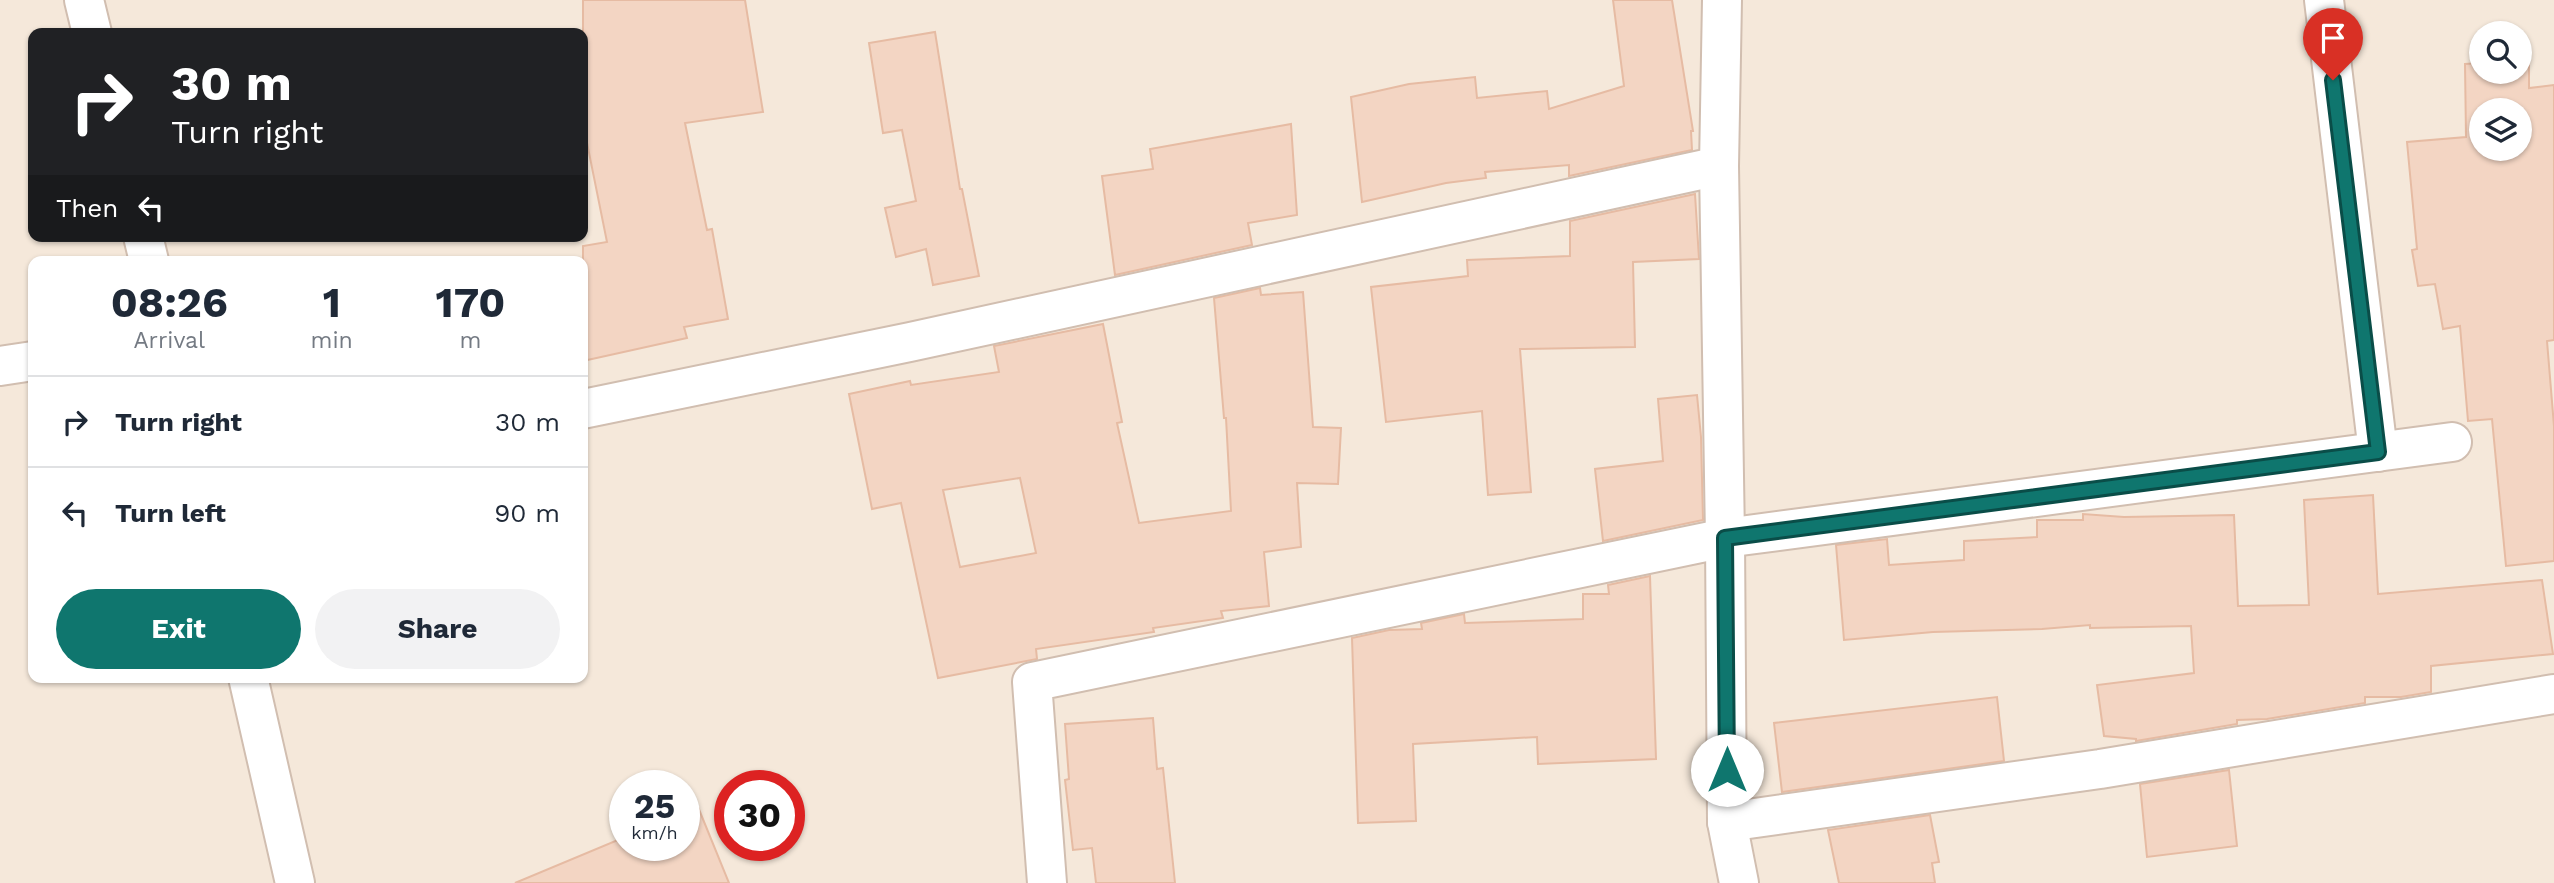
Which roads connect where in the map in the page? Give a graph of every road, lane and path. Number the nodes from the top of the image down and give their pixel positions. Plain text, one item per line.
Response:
1 (84, 0) edge
2 (1722, 0) edge
3 (2324, 0) edge
4 (91, 28) edge
5 (1718, 166) junction
6 (28, 362) edge
7 (0, 366) edge
8 (588, 409) edge
9 (2452, 442) dead end
10 (2378, 452) junction
11 (1725, 538) junction
12 (249, 683) edge
13 (2554, 694) edge
14 (1727, 822) junction
15 (295, 883) edge
16 (1047, 883) edge
17 (1739, 883) edge

1 - 4 street
2 - 5 street
3 - 10 street
5 - 8 street
5 - 11 street
6 - 7 street
9 - 10 street
10 - 11 street
11 - 14 street
11 - 16 street
12 - 15 street
13 - 14 street
14 - 17 street

